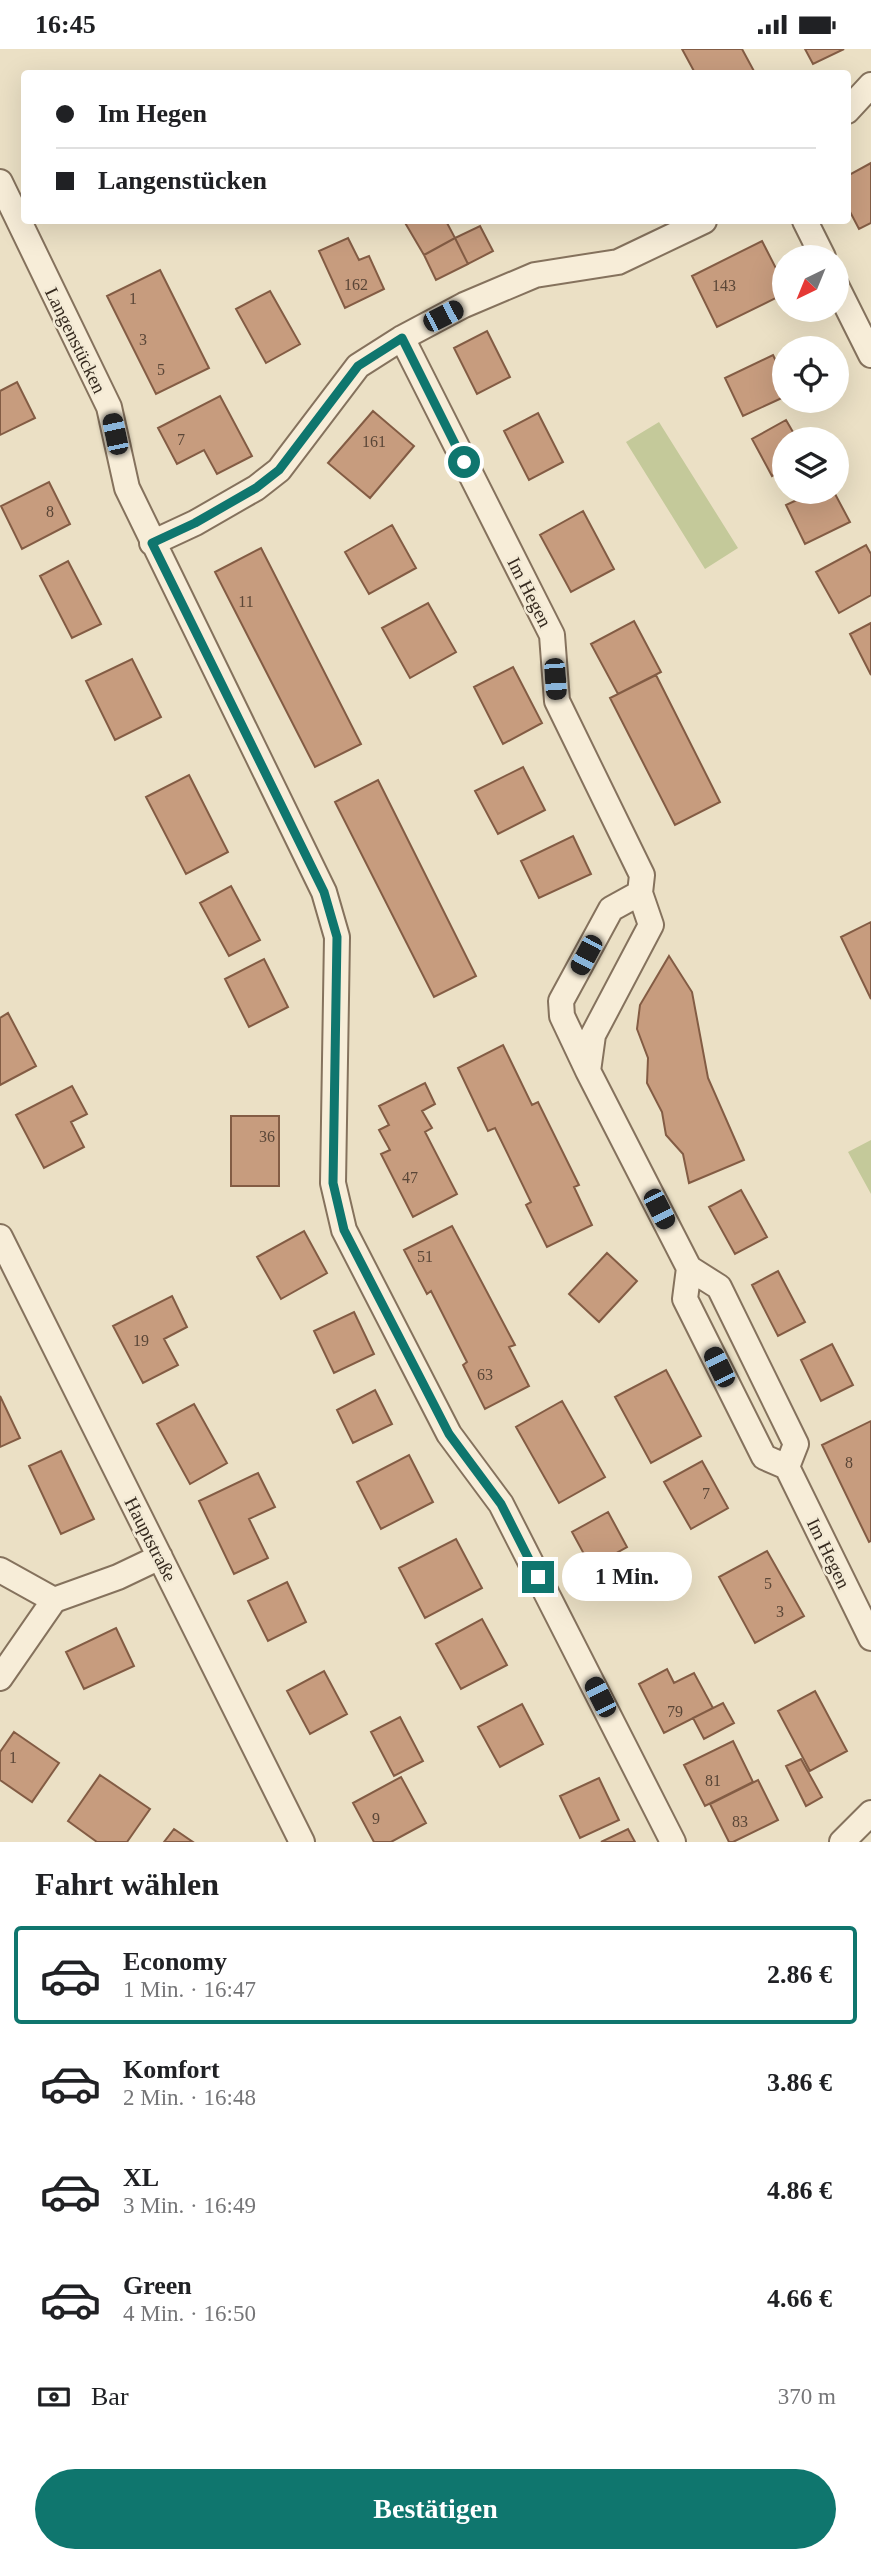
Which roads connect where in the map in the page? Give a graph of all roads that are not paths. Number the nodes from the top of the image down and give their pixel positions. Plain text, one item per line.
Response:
1 (871, 85) edge
2 (851, 107) edge
3 (0, 182) edge
4 (698, 224) edge
5 (806, 224) edge
6 (817, 245) edge
7 (849, 311) edge
8 (402, 338) junction
9 (871, 355) edge
10 (152, 543) junction
11 (640, 893) junction
12 (588, 1071) junction
13 (0, 1237) edge
14 (689, 1268) junction
15 (787, 1467) junction
16 (160, 1557) junction
17 (0, 1570) edge
18 (54, 1600) junction
19 (871, 1639) edge
20 (0, 1678) edge
21 (871, 1813) edge
22 (302, 1842) edge
23 (673, 1842) edge
24 (842, 1842) edge

1 - 2 street
3 - 10 street, Langenstücken
4 - 8 street
5 - 6 street
7 - 9 street
8 - 10 street
8 - 11 street, Im Hegen
10 - 23 street, Langenstücken
11 - 12 street, Im Hegen
11 - 12 street
12 - 14 street
13 - 16 street, Hauptstraße
14 - 15 street, Im Hegen
14 - 15 street
15 - 19 street, Im Hegen
16 - 18 street
16 - 22 street, Hauptstraße
17 - 18 street
18 - 20 street
21 - 24 street

